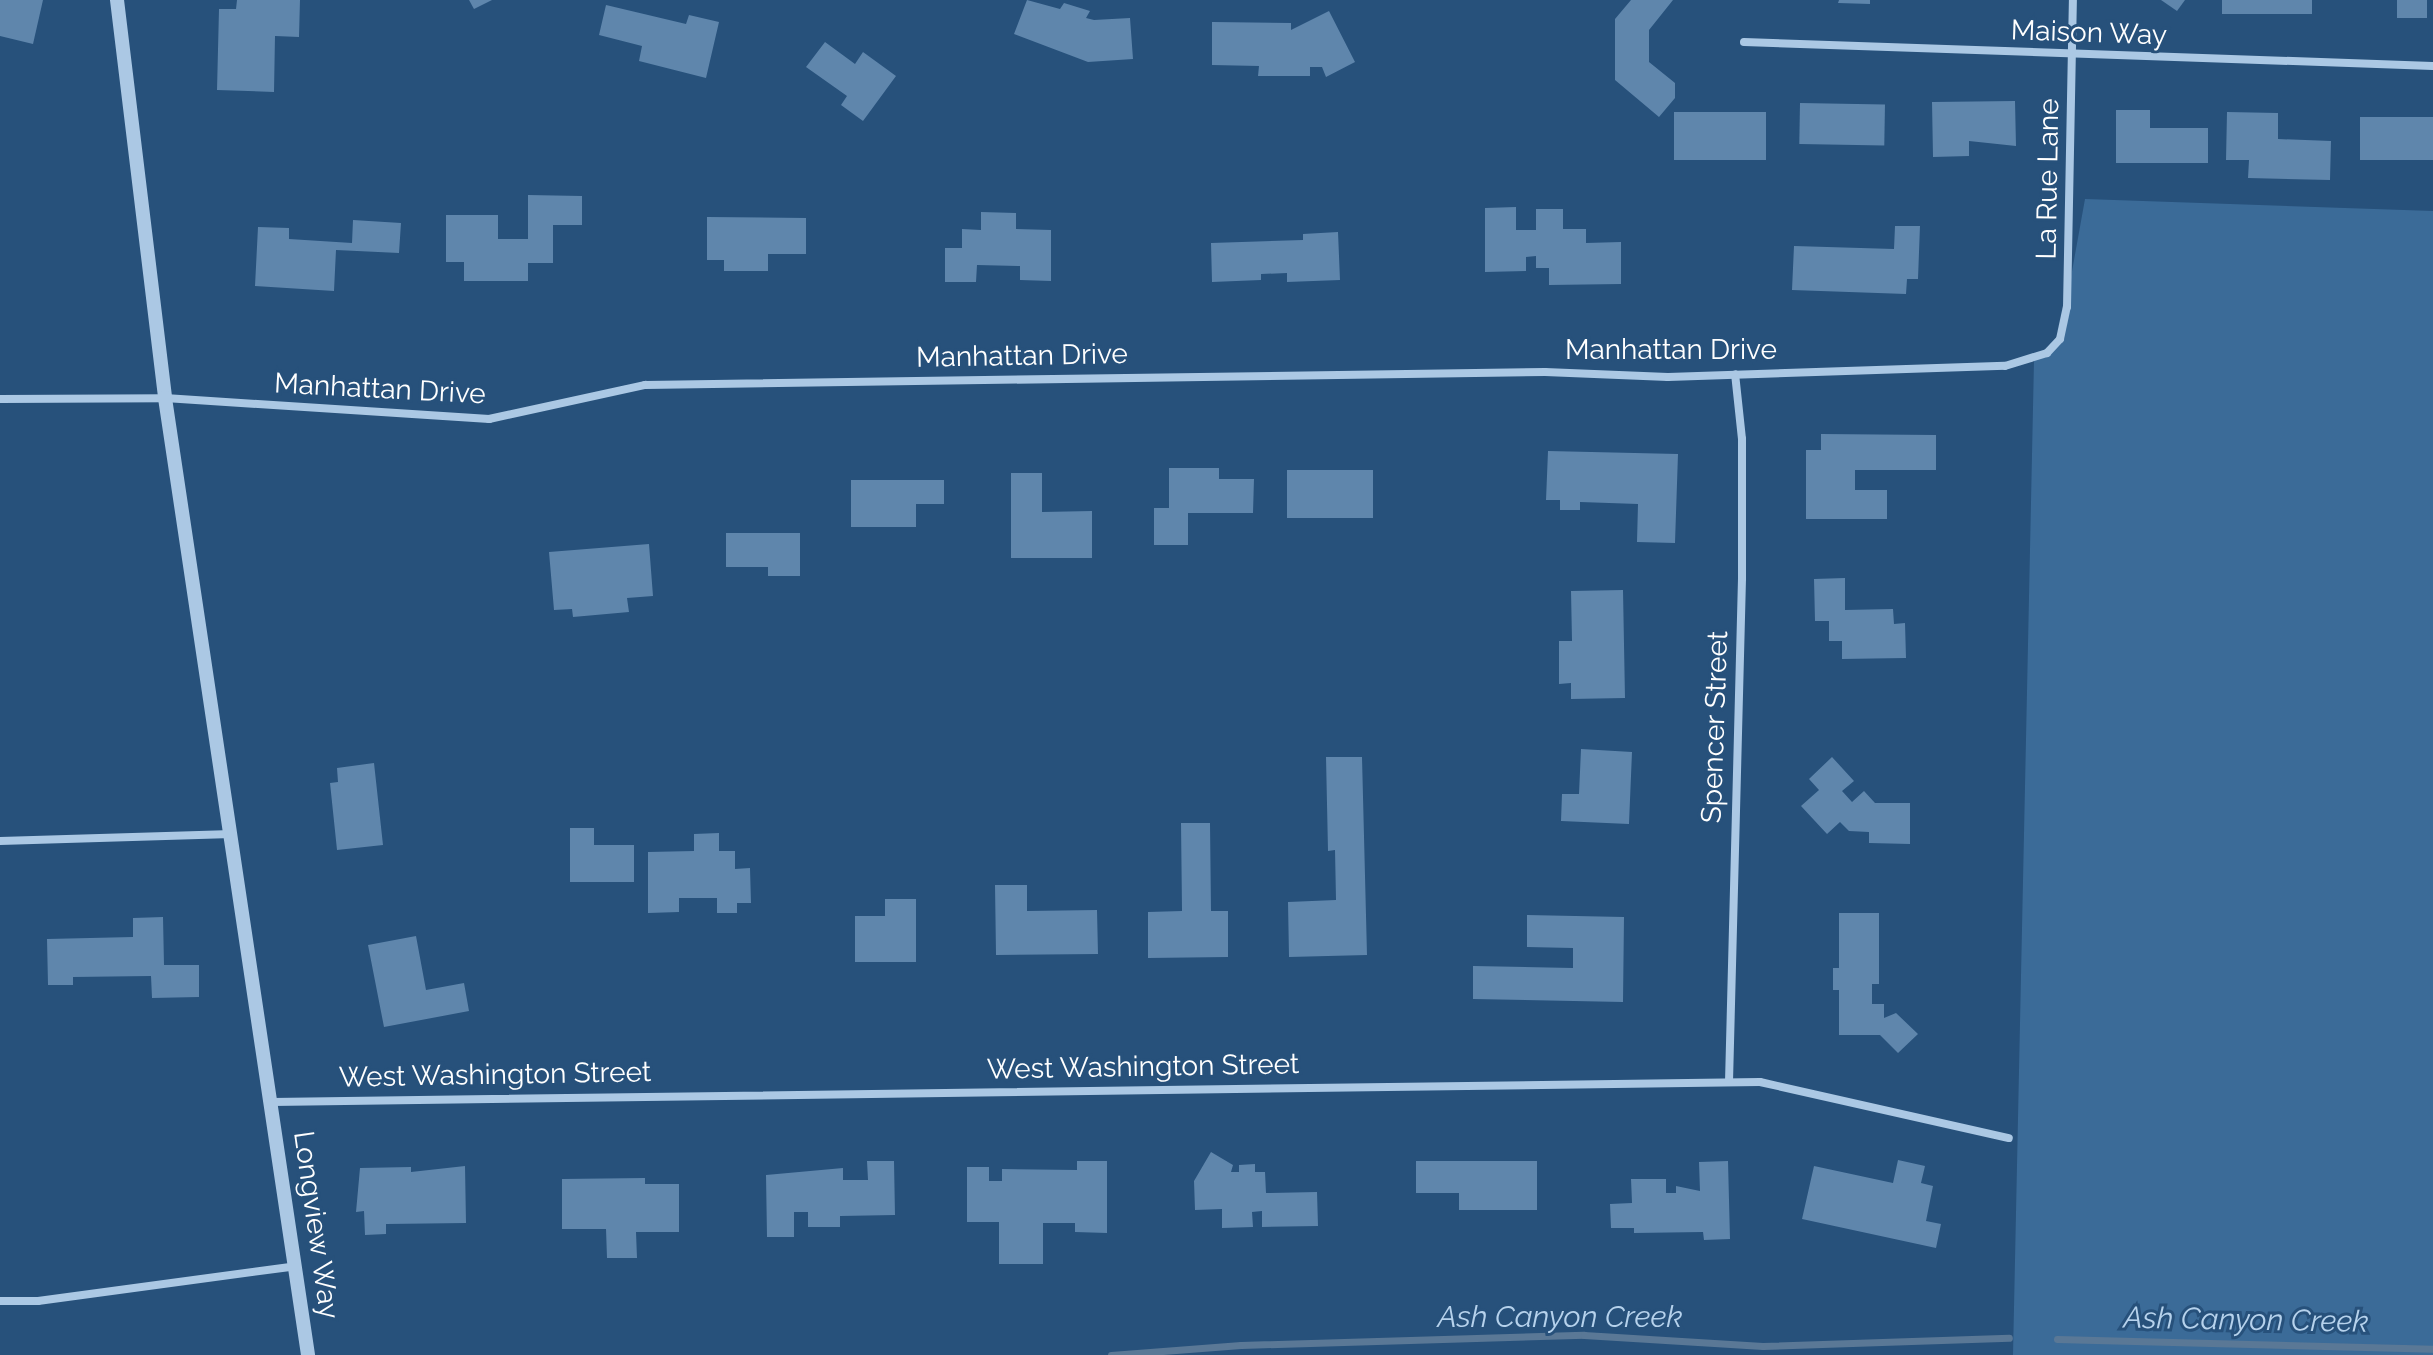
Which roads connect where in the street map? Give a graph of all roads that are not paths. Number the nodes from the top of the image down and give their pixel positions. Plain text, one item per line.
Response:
1 (117, 0) edge
2 (2073, 0) edge
3 (1744, 42) dead end
4 (2072, 55) junction
5 (2433, 66) edge
6 (2047, 353) joint
7 (1735, 374) junction
8 (165, 398) junction
9 (0, 399) edge
10 (233, 834) junction
11 (0, 841) edge
12 (1729, 1082) junction
13 (272, 1102) junction
14 (2009, 1138) dead end
15 (296, 1266) junction
16 (0, 1301) edge
17 (308, 1355) edge

1 - 8 street, Longview Way
2 - 4 street, La Rue Lane
3 - 4 street, Maison Way
4 - 5 street, Maison Way
4 - 6 street, La Rue Lane
6 - 7 street, Manhattan Drive
7 - 8 street, Manhattan Drive
7 - 12 street, Spencer Street
8 - 9 street, Manhattan Drive
8 - 10 street, Longview Way
10 - 11 street
10 - 13 street, Longview Way
12 - 13 street, West Washington Street
12 - 14 street, West Washington Street
13 - 15 street, Longview Way
15 - 16 street
15 - 17 street, Longview Way

